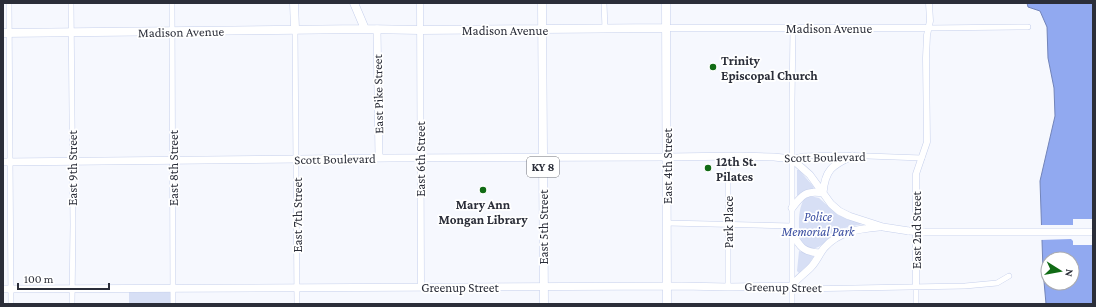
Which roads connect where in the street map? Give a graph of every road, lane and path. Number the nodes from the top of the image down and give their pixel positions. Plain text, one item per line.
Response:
1 (9, 3) edge
2 (71, 3) edge
3 (172, 3) edge
4 (294, 3) edge
5 (354, 3) edge
6 (420, 3) edge
7 (542, 3) edge
8 (604, 3) edge
9 (666, 3) edge
10 (929, 3) edge
11 (1028, 27) dead end
12 (667, 28) junction
13 (794, 28) junction
14 (928, 28) junction
15 (365, 29) junction
16 (377, 29) junction
17 (605, 29) junction
18 (294, 30) junction
19 (420, 30) junction
20 (543, 30) junction
21 (172, 31) junction
22 (71, 32) junction
23 (7, 33) edge
24 (728, 156) junction
25 (852, 156) junction
26 (667, 157) junction
27 (379, 158) junction
28 (420, 158) junction
29 (543, 158) junction
30 (792, 158) junction
31 (922, 158) junction
32 (297, 159) junction
33 (173, 161) junction
34 (6, 162) edge
35 (72, 162) junction
36 (823, 193) junction
37 (792, 208) junction
38 (667, 223) junction
39 (728, 223) junction
40 (883, 227) junction
41 (792, 230) junction
42 (1093, 232) edge
43 (820, 253) junction
44 (1009, 276) dead end
45 (667, 286) junction
46 (792, 286) junction
47 (916, 286) junction
48 (421, 287) junction
49 (544, 287) junction
50 (728, 287) junction
51 (173, 288) junction
52 (297, 288) junction
53 (11, 289) junction
54 (72, 289) junction
55 (3, 290) edge
56 (12, 304) edge
57 (72, 304) edge
58 (173, 304) edge
59 (297, 304) edge
60 (544, 304) edge
61 (667, 304) edge
62 (792, 304) edge
63 (916, 304) edge

1 - 23 street
2 - 22 street, East 9th Street
3 - 21 street, East 8th Street
4 - 18 main road
5 - 15 main road
6 - 19 street, East 6th Street
7 - 20 main road, KY 8
8 - 17 street
9 - 12 main road, East 4th Street
10 - 14 street, East 2nd Street
11 - 14 street, Madison Avenue
12 - 13 street, Madison Avenue
12 - 17 main road, Madison Avenue
12 - 26 main road, East 4th Street
13 - 14 street, Madison Avenue
13 - 30 street
14 - 31 street, East 2nd Street
15 - 16 main road, Madison Avenue
15 - 18 main road, Madison Avenue
16 - 19 main road, Madison Avenue
16 - 27 main road, East Pike Street
17 - 20 main road, Madison Avenue
18 - 21 main road, Madison Avenue
18 - 32 street, East 7th Street
19 - 20 main road, Madison Avenue
19 - 28 street, East 6th Street
20 - 29 main road, East 5th Street / KY 8
21 - 22 main road, Madison Avenue
21 - 33 street, East 8th Street
22 - 23 main road, Madison Avenue
22 - 35 street, East 9th Street
23 - 34 street
24 - 26 main road, Scott Boulevard
24 - 30 main road, Scott Boulevard
24 - 39 street, Park Place
25 - 30 street, Scott Boulevard
25 - 31 street, Scott Boulevard
25 - 36 main road
26 - 29 main road, Scott Boulevard
26 - 38 main road, East 4th Street
27 - 28 main road, Scott Boulevard
27 - 32 main road, Scott Boulevard
28 - 29 main road, Scott Boulevard
28 - 48 street, East 6th Street
29 - 49 main road, East 5th Street / KY 8
30 - 36 main road
30 - 37 street
31 - 47 street, East 2nd Street
32 - 33 main road, Scott Boulevard
32 - 52 street, East 7th Street
33 - 35 main road, Scott Boulevard
33 - 51 street, East 8th Street
34 - 35 main road, Scott Boulevard
34 - 53 street
35 - 54 street, East 9th Street
36 - 37 main road
36 - 40 main road
37 - 41 street
38 - 39 street
38 - 45 main road, East 4th Street
39 - 41 street
39 - 50 street, Park Place
40 - 42 main road, bridge
40 - 43 main road
41 - 43 main road
41 - 46 street
43 - 46 main road
44 - 47 street, Greenup Street
45 - 49 main road, Greenup Street
45 - 50 main road, Greenup Street
45 - 61 main road, East 4th Street
46 - 47 street, Greenup Street
46 - 50 main road, Greenup Street
46 - 62 street
47 - 63 street, East 2nd Street
48 - 49 main road, Greenup Street
48 - 52 main road, Greenup Street
49 - 60 main road, East 5th Street / KY 8
51 - 52 main road, Greenup Street
51 - 54 main road, Greenup Street
51 - 58 street, East 8th Street
52 - 59 street, East 7th Street
53 - 54 main road, Greenup Street
53 - 55 main road, Greenup Street
53 - 56 street
54 - 57 street, East 9th Street

